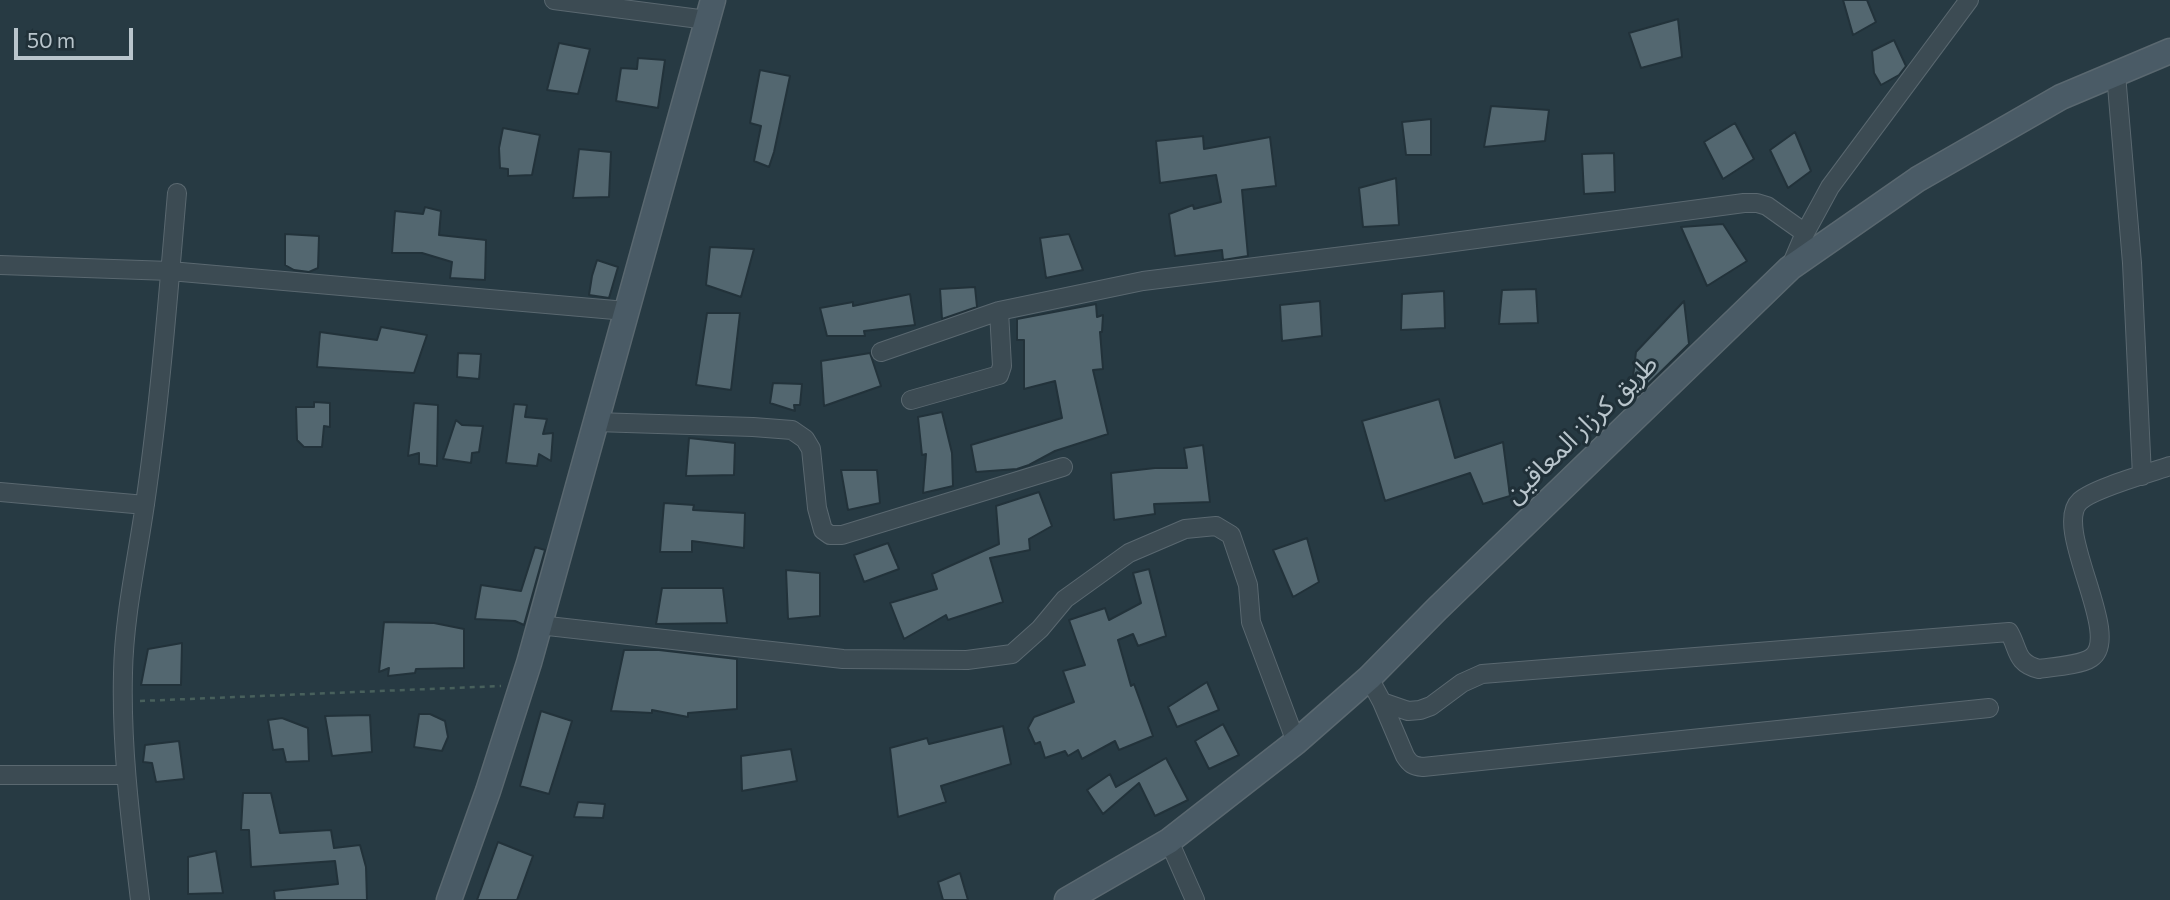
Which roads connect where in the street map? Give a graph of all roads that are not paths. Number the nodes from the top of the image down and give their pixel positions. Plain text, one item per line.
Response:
1 (554, 0) edge
2 (1969, 0) edge
3 (710, 10) edge
4 (2170, 51) edge
5 (2116, 74) junction
6 (177, 193) dead end
7 (1805, 233) junction
8 (0, 265) edge
9 (1790, 268) junction
10 (170, 271) junction
11 (626, 311) junction
12 (999, 311) junction
13 (881, 352) dead end
14 (911, 400) dead end
15 (595, 422) junction
16 (2170, 466) edge
17 (1063, 467) dead end
18 (2142, 476) junction
19 (0, 492) edge
20 (145, 505) junction
21 (539, 625) junction
22 (1369, 678) junction
23 (1382, 702) junction
24 (1989, 708) dead end
25 (1296, 742) junction
26 (0, 775) edge
27 (125, 775) junction
28 (1170, 841) junction
29 (140, 900) edge
30 (449, 900) edge
31 (1067, 900) edge
32 (1195, 900) edge

1 - 3 street
2 - 7 street
3 - 11 street
4 - 5 street, طريق كرزاز المعاقين
5 - 9 street, طريق كرزاز المعاقين
5 - 18 street
6 - 10 street
7 - 9 street
7 - 12 street
8 - 10 street
9 - 22 street, طريق كرزاز المعاقين
10 - 11 street
10 - 20 street
11 - 15 street
12 - 13 street
12 - 14 street
15 - 17 street
15 - 21 street
16 - 18 street
18 - 23 street
19 - 20 street
20 - 27 street
21 - 25 street
21 - 30 street
22 - 23 street
22 - 25 street, طريق كرزاز المعاقين
23 - 24 street
25 - 28 street, طريق كرزاز المعاقين
26 - 27 street
27 - 29 street
28 - 31 street, طريق كرزاز المعاقين
28 - 32 street

